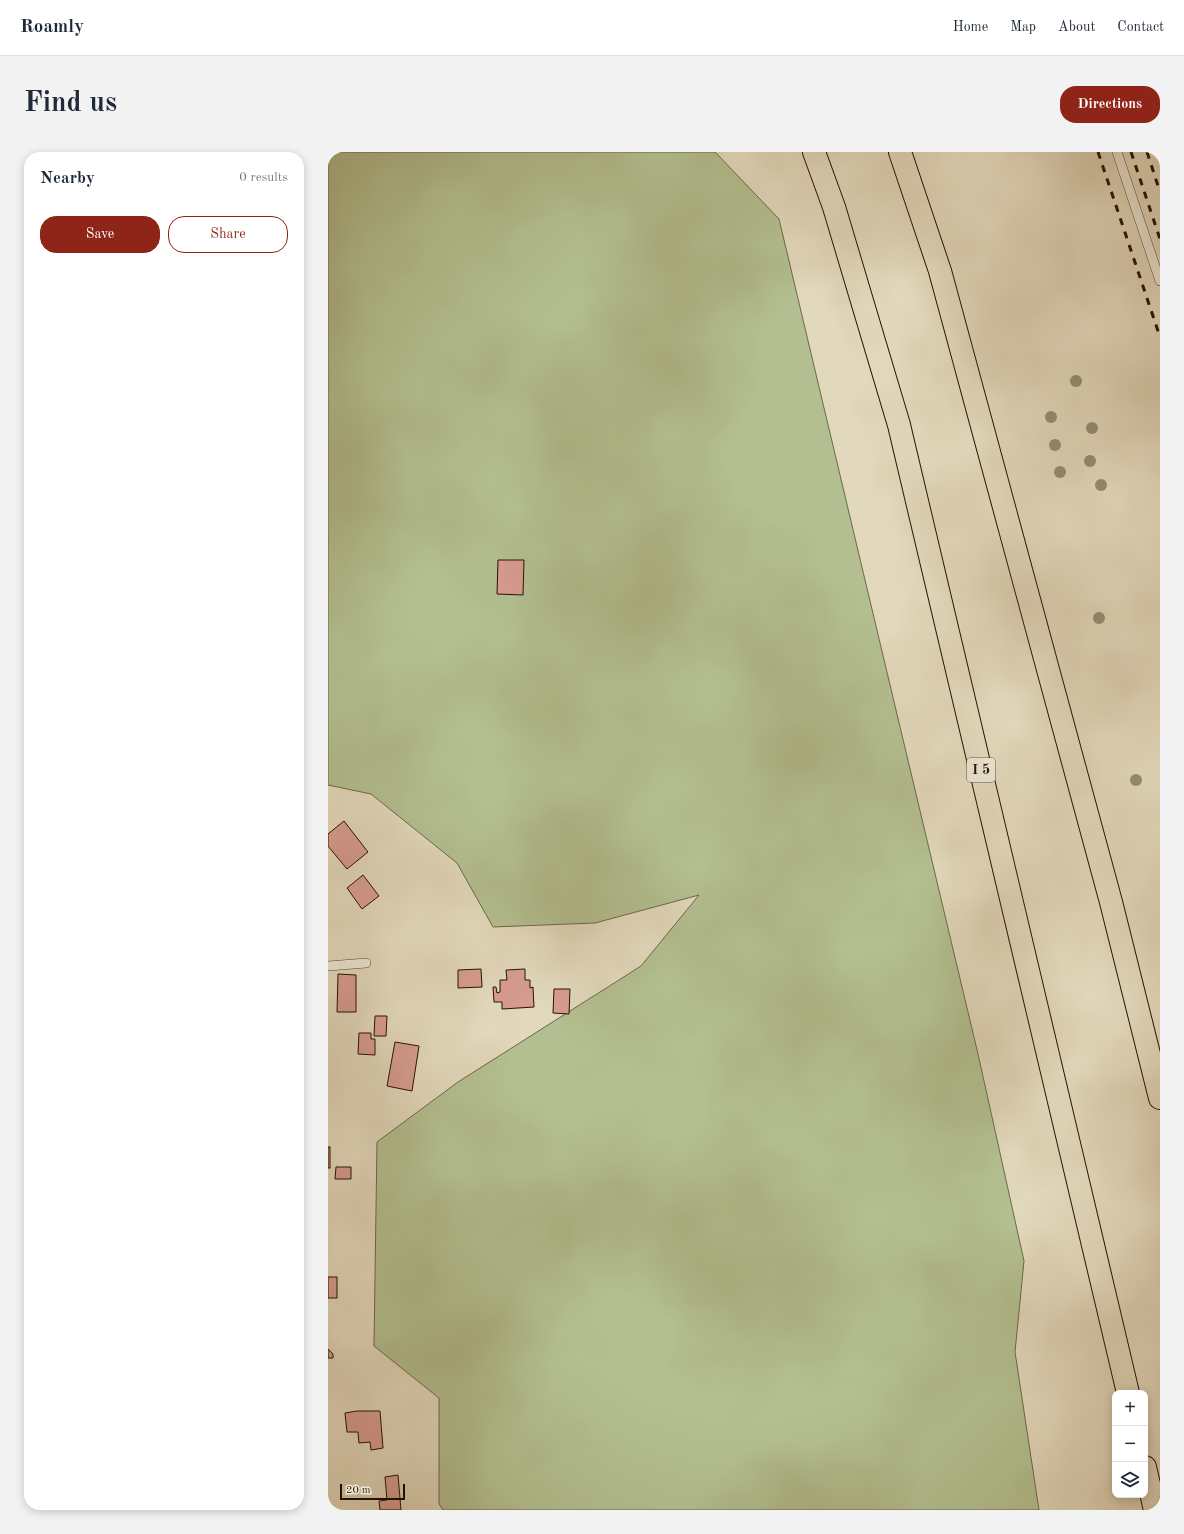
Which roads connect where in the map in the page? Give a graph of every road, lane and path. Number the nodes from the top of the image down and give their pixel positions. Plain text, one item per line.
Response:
1 (814, 152) edge
2 (900, 152) edge
3 (1117, 152) edge
4 (1160, 280) edge
5 (366, 963) dead end
6 (328, 966) edge
7 (1160, 1098) edge
8 (1127, 1390) edge
9 (1148, 1481) edge
10 (1155, 1510) edge

1 - 8 highway, I 5
2 - 7 highway
3 - 4 lane
5 - 6 lane
9 - 10 highway

